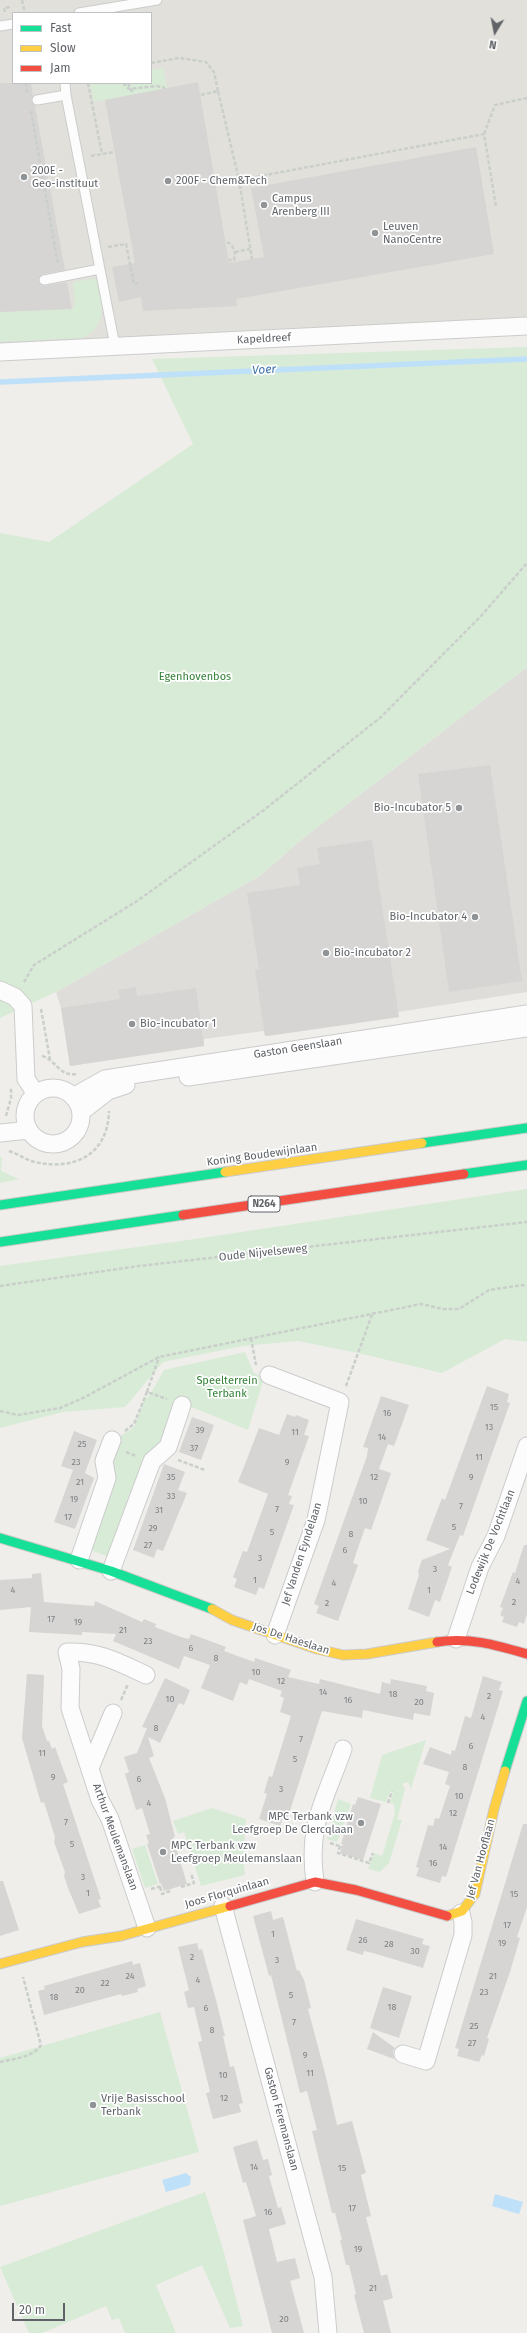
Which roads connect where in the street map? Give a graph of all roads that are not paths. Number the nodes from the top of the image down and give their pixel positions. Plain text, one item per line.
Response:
1 (157, 0) edge
2 (85, 12) edge
3 (12, 24) edge
4 (0, 26) edge
5 (65, 84) edge
6 (66, 96) junction
7 (32, 101) road end
8 (100, 268) junction
9 (44, 280) dead end
10 (527, 326) edge
11 (115, 346) junction
12 (0, 352) edge
13 (0, 990) edge
14 (527, 1014) edge
15 (527, 1028) edge
16 (36, 1094) junction
17 (73, 1097) junction
18 (81, 1112) junction
19 (527, 1128) edge
20 (29, 1130) junction
21 (0, 1133) edge
22 (527, 1165) edge
23 (0, 1205) edge
24 (0, 1242) edge
25 (269, 1375) road end
26 (182, 1405) road end
27 (111, 1444) road end
28 (527, 1446) edge
29 (0, 1538) edge
30 (79, 1560) junction
31 (111, 1571) junction
32 (275, 1635) junction
33 (456, 1638) junction
34 (527, 1654) edge
35 (140, 1673) road end
36 (527, 1701) edge
37 (113, 1713) road end
38 (343, 1749) dead end
39 (90, 1768) junction
40 (315, 1882) junction
41 (223, 1906) junction
42 (461, 1913) junction
43 (147, 1928) junction
44 (0, 1964) edge
45 (403, 2054) dead end
46 (328, 2333) edge

1 - 2 lane
3 - 4 lane
5 - 6 lane
6 - 7 lane
6 - 8 lane
8 - 9 lane
8 - 11 lane
10 - 11 street, Kapeldreef
11 - 12 street, Kapeldreef
13 - 16 street
14 - 17 street, Gaston Geenslaan
15 - 18 street, Gaston Geenslaan
16 - 17 street
16 - 20 street
17 - 18 street
18 - 20 street
19 - 23 main road, Koning Boudewijnlaan
20 - 21 street
22 - 24 main road, N264
25 - 32 street, Jef Vanden Eyndelaan
26 - 31 street
27 - 30 street
28 - 33 street, Lodewijk De Vochtlaan
29 - 30 main road, Jos De Haeslaan
30 - 31 main road, Jos De Haeslaan
31 - 32 main road, Jos De Haeslaan
32 - 33 main road, Jos De Haeslaan
33 - 34 main road, Jos De Haeslaan
35 - 39 street, Arthur Meulemanslaan
36 - 42 main road, Jef Van Hooflaan
37 - 39 street
38 - 40 street
39 - 43 street, Arthur Meulemanslaan
40 - 41 main road, Joos Florquinlaan
40 - 42 main road, Joos Florquinlaan
41 - 43 main road, Joos Florquinlaan
41 - 46 street, Gaston Feremanslaan
42 - 45 street
43 - 44 main road, Joos Florquinlaan

